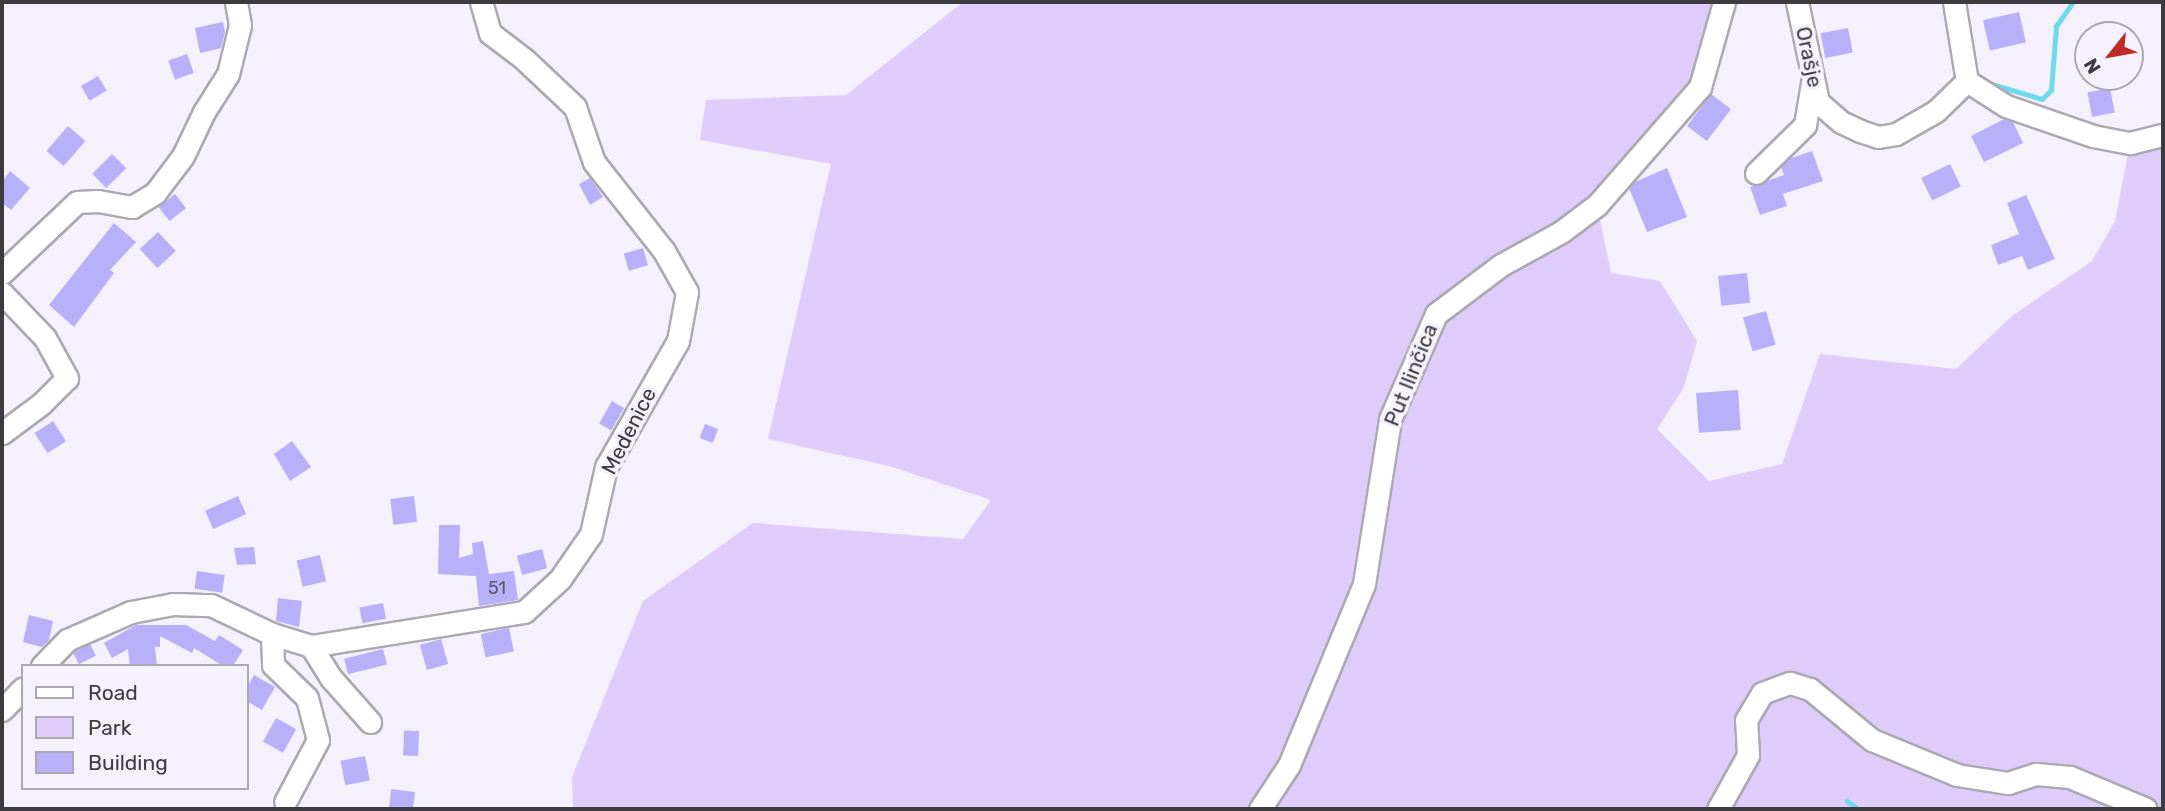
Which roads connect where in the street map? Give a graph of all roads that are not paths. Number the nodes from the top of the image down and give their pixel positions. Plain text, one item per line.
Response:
1 (236, 2) edge
2 (481, 2) edge
3 (1724, 2) edge
4 (1797, 2) edge
5 (1954, 2) edge
6 (1812, 81) junction
7 (1967, 81) junction
8 (2163, 135) edge
9 (1756, 173) dead end
10 (2, 273) edge
11 (2, 293) edge
12 (2, 433) edge
13 (272, 635) junction
14 (311, 646) junction
15 (44, 664) edge
16 (21, 690) edge
17 (2, 710) edge
18 (370, 722) dead end
19 (285, 802) dead end
20 (1260, 809) edge
21 (1718, 809) edge
22 (2146, 809) edge

1 - 10 street
2 - 14 street, Medenice
3 - 20 street, Put Ilinčica
4 - 6 street, Orašje
5 - 7 street
6 - 7 street, Orašje
6 - 9 street
7 - 8 street
11 - 12 street
13 - 14 street, Medenice
13 - 15 street, Medenice
13 - 19 street
14 - 18 street
16 - 17 street
21 - 22 street

